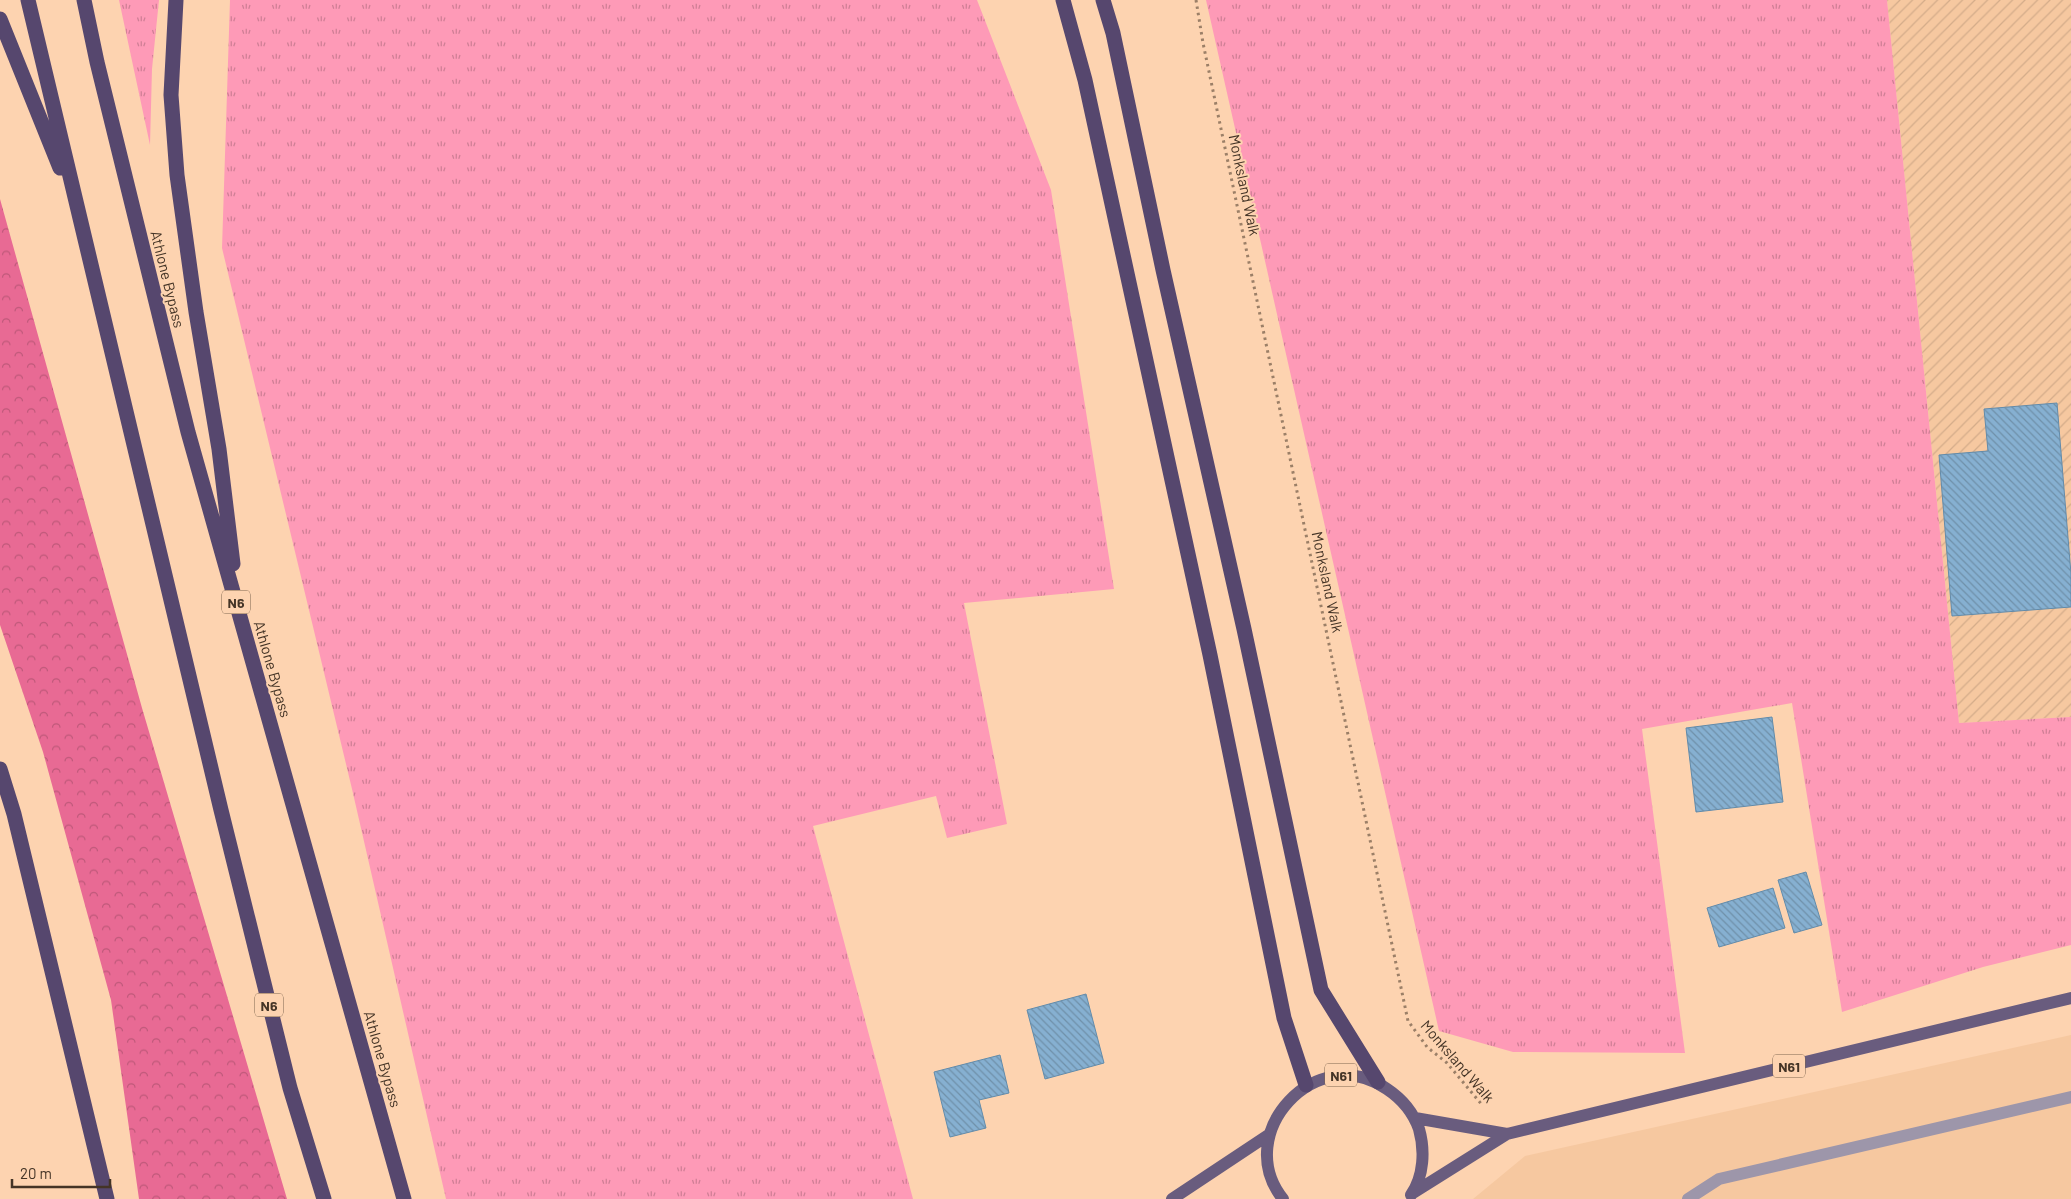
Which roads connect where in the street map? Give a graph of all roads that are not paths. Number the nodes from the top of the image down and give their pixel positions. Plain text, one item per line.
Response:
1 (28, 0) edge
2 (84, 0) edge
3 (176, 0) edge
4 (1063, 0) edge
5 (1103, 0) edge
6 (0, 19) edge
7 (79, 213) junction
8 (238, 611) junction
9 (0, 769) edge
10 (2071, 998) edge
11 (1378, 1082) junction
12 (1306, 1085) junction
13 (2071, 1097) edge
14 (1415, 1118) junction
15 (1270, 1134) junction
16 (1507, 1134) junction
17 (1411, 1196) edge
18 (107, 1199) edge
19 (324, 1199) edge
20 (404, 1199) edge
21 (1172, 1199) edge
22 (1283, 1199) edge
23 (1688, 1199) edge

1 - 7 highway, N6
2 - 8 highway, Athlone Bypass / N6
3 - 8 highway
4 - 12 highway
5 - 11 highway
6 - 7 highway
7 - 19 highway, N6
8 - 20 highway, Athlone Bypass / N6
9 - 18 highway
10 - 16 main road, N61
11 - 12 main road, N61
11 - 14 main road, N61
12 - 15 main road, N61
13 - 23 lane
14 - 16 main road, N61
14 - 17 main road, N61
15 - 21 main road
15 - 22 main road, N61
16 - 17 main road, N61

